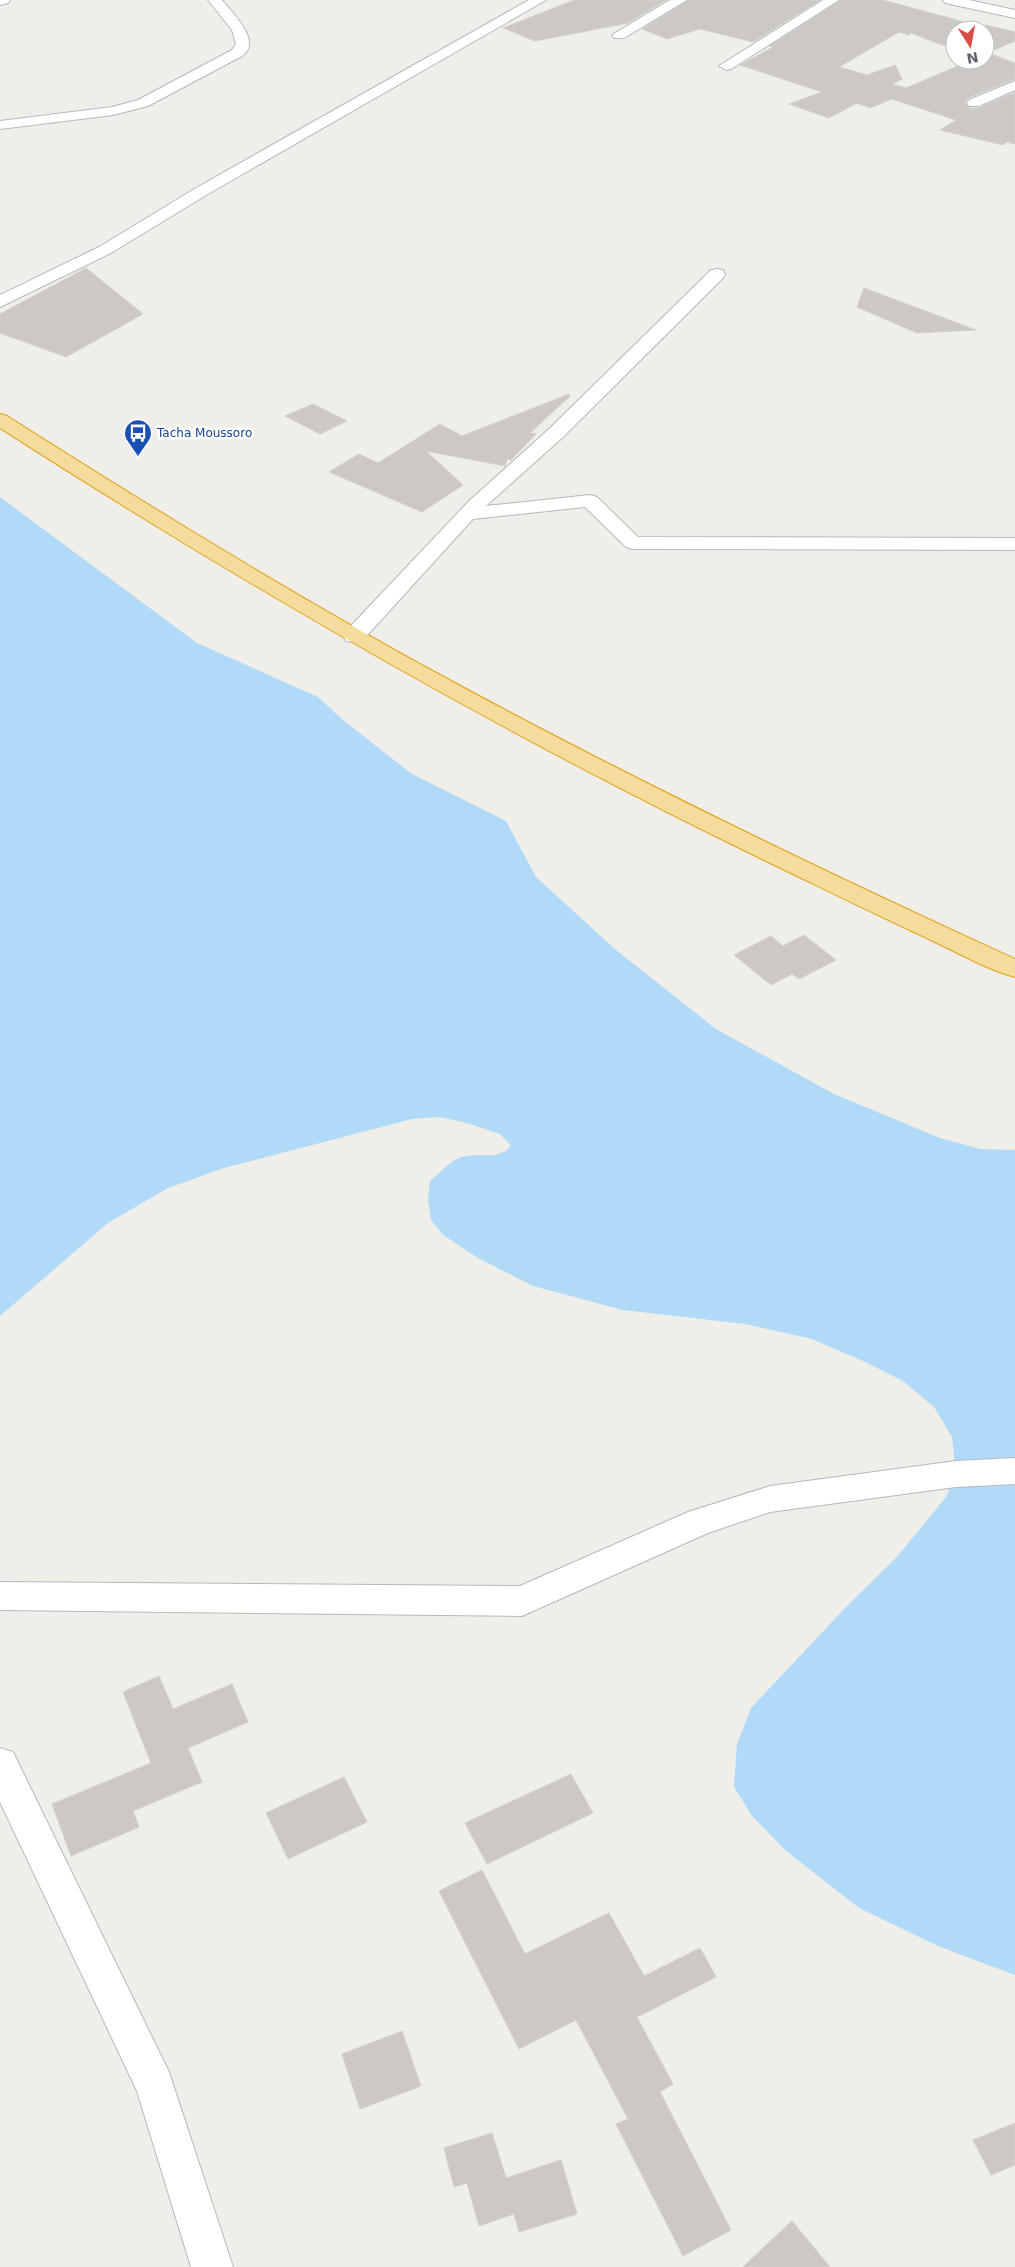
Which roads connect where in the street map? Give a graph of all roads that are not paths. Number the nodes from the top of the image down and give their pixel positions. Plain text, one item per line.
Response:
1 (215, 0) edge
2 (538, 0) edge
3 (680, 0) edge
4 (832, 0) edge
5 (950, 0) edge
6 (1011, 11) edge
7 (619, 35) dead end
8 (726, 66) dead end
9 (1015, 85) edge
10 (974, 103) dead end
11 (0, 125) edge
12 (716, 274) dead end
13 (0, 302) edge
14 (0, 420) edge
15 (468, 514) junction
16 (1015, 544) edge
17 (354, 636) junction
18 (1015, 969) edge
19 (1015, 1471) edge
20 (0, 1596) edge
21 (0, 1764) edge
22 (212, 2267) edge

1 - 11 street
2 - 13 street
3 - 7 street
4 - 8 street
5 - 6 street
9 - 10 street
12 - 15 street
14 - 17 highway
15 - 16 street
15 - 17 street
17 - 18 highway
19 - 20 street
21 - 22 street

